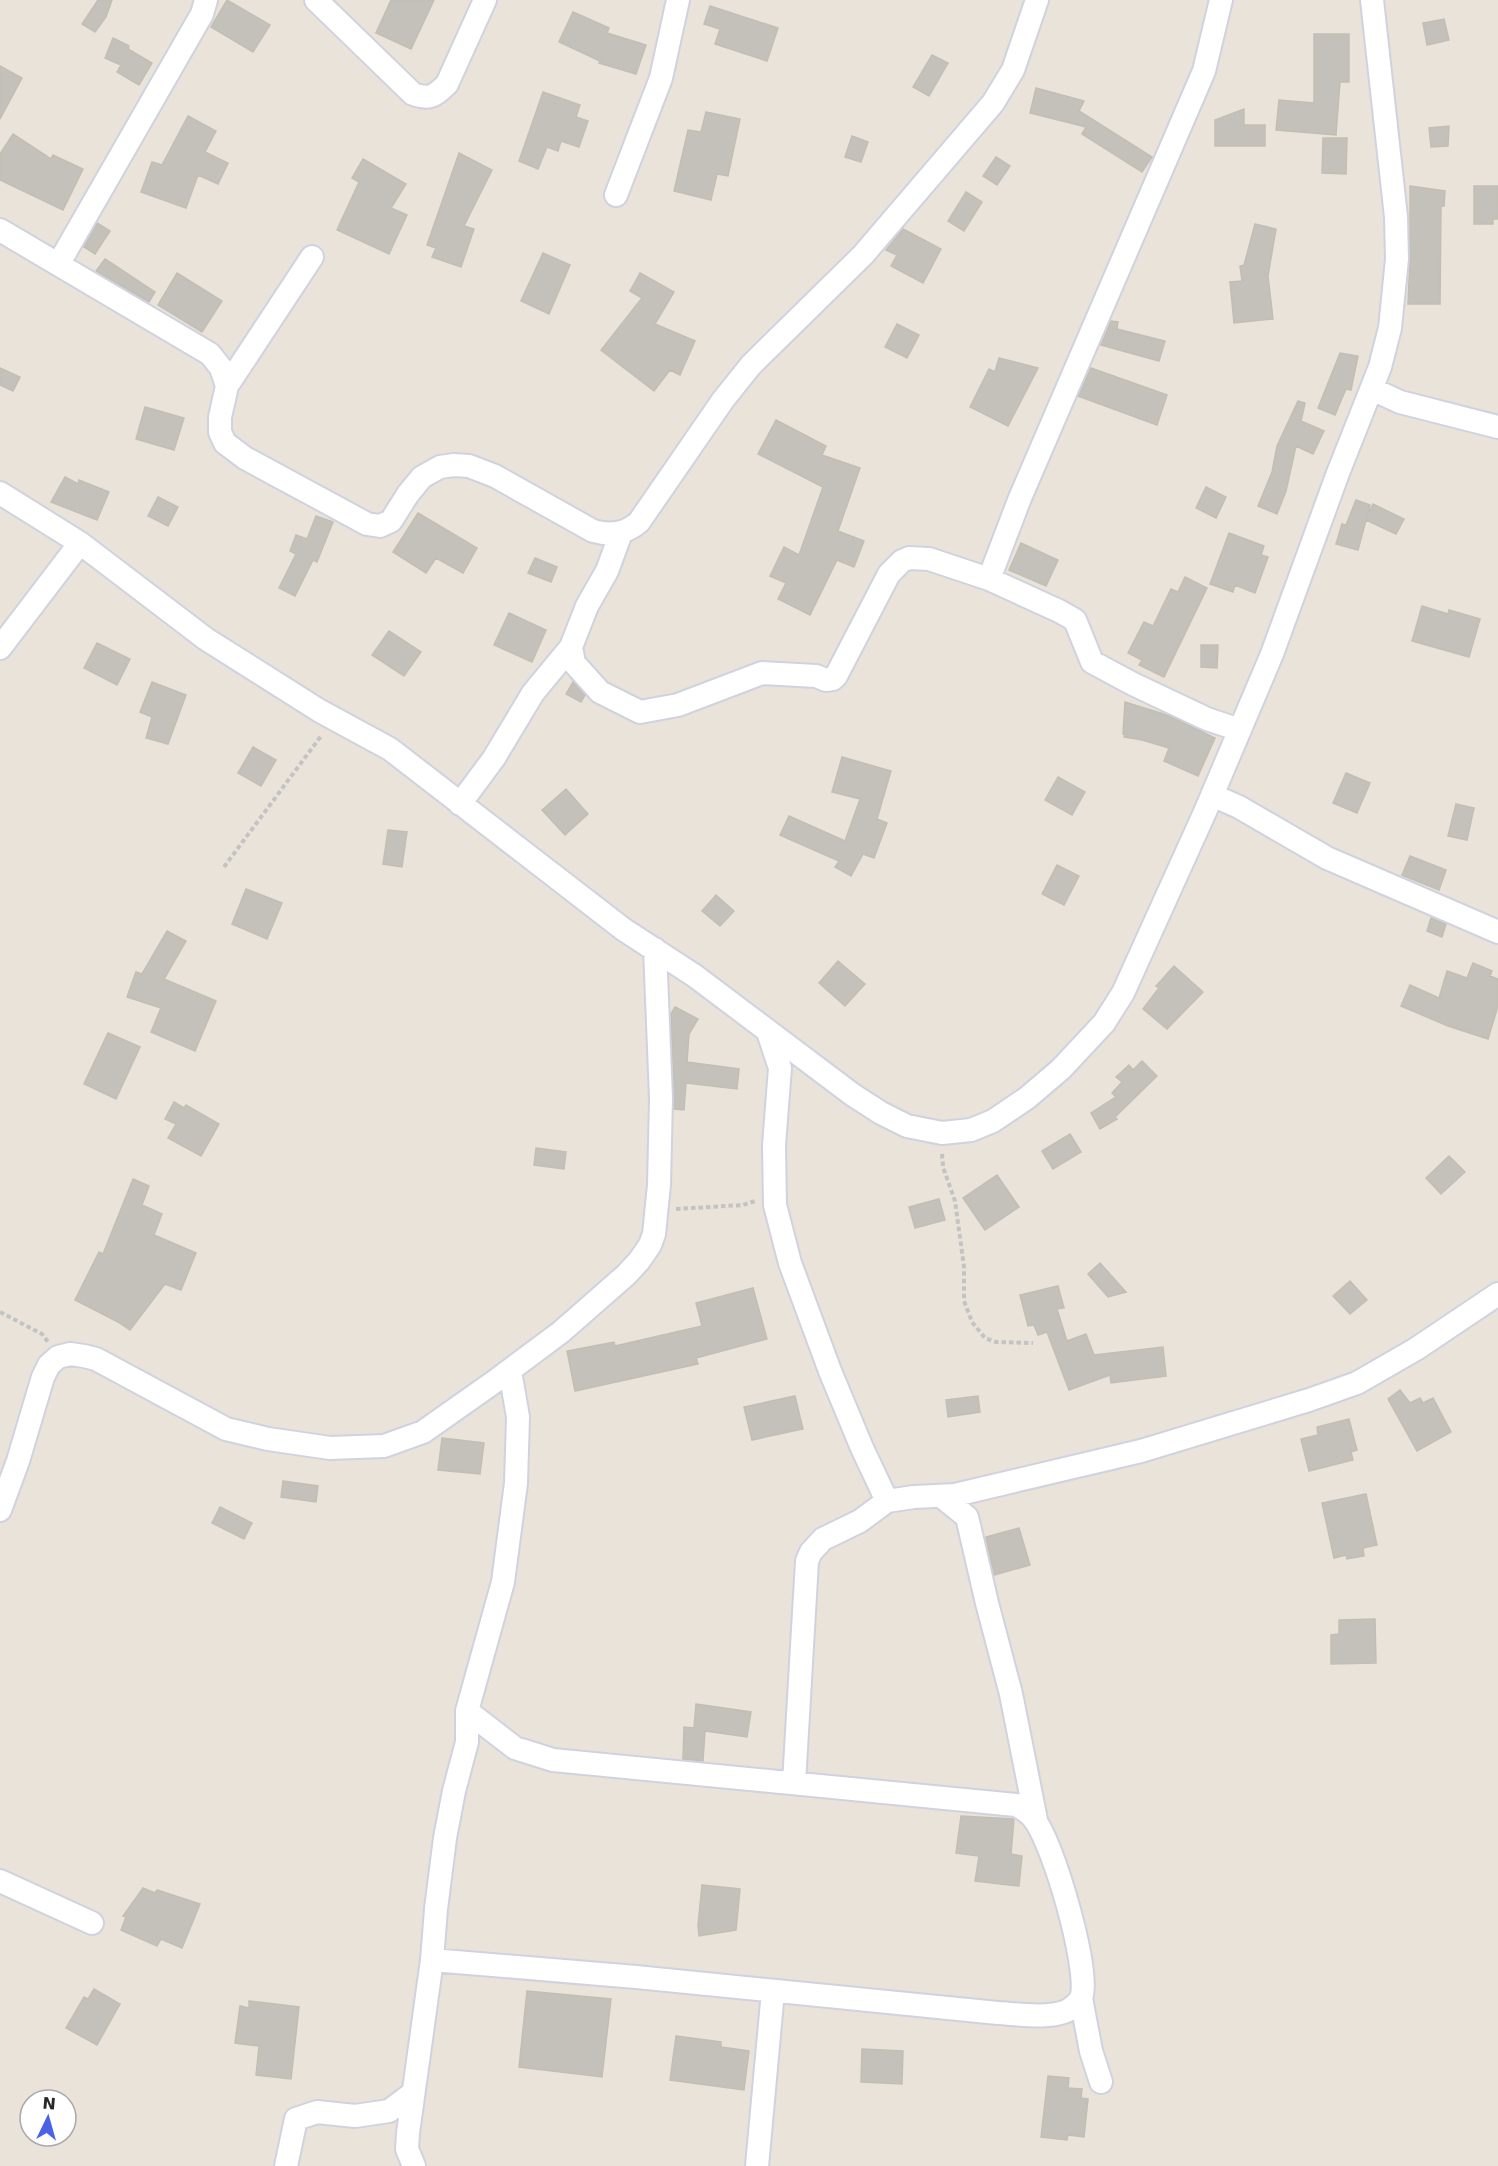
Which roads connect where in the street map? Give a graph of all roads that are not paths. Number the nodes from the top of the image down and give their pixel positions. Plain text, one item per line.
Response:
1 (206, 0) edge
2 (316, 0) edge
3 (485, 0) edge
4 (678, 0) edge
5 (1037, 0) edge
6 (1221, 0) edge
7 (1372, 0) edge
8 (616, 195) dead end
9 (0, 230) edge
10 (312, 257) dead end
11 (59, 263) junction
12 (226, 386) junction
13 (1372, 389) junction
14 (1498, 428) edge
15 (0, 493) edge
16 (621, 533) junction
17 (80, 543) junction
18 (989, 579) junction
19 (570, 647) junction
20 (0, 648) edge
21 (1240, 730) junction
22 (1212, 795) junction
23 (460, 804) junction
24 (1498, 932) edge
25 (655, 949) junction
26 (768, 1032) junction
27 (1498, 1294) edge
28 (510, 1371) junction
29 (941, 1496) junction
30 (887, 1501) junction
31 (0, 1510) edge
32 (467, 1711) junction
33 (794, 1783) junction
34 (1036, 1820) junction
35 (0, 1881) edge
36 (92, 1923) dead end
37 (432, 1960) junction
38 (773, 1991) junction
39 (1081, 1998) junction
40 (1101, 2082) dead end
41 (413, 2093) junction
42 (286, 2166) edge
43 (414, 2166) edge
44 (757, 2166) edge

1 - 11 street
2 - 3 street
4 - 8 street
5 - 16 street
6 - 18 street
7 - 13 street
9 - 11 street
10 - 12 street
11 - 12 street
12 - 16 street
13 - 14 street
13 - 21 street
15 - 17 street
16 - 19 street
17 - 20 street
17 - 23 street
18 - 19 street
18 - 21 street
19 - 23 street
21 - 22 street
22 - 24 street
22 - 26 street
23 - 25 street
25 - 26 street
25 - 28 street
26 - 30 street
27 - 29 street
28 - 31 street
28 - 32 street
29 - 30 street
29 - 34 street
30 - 33 street
32 - 33 street
32 - 37 street
33 - 34 street
34 - 39 street
35 - 36 street
37 - 38 street
37 - 41 street
38 - 39 street
38 - 44 street
39 - 40 street
41 - 42 street
41 - 43 street

